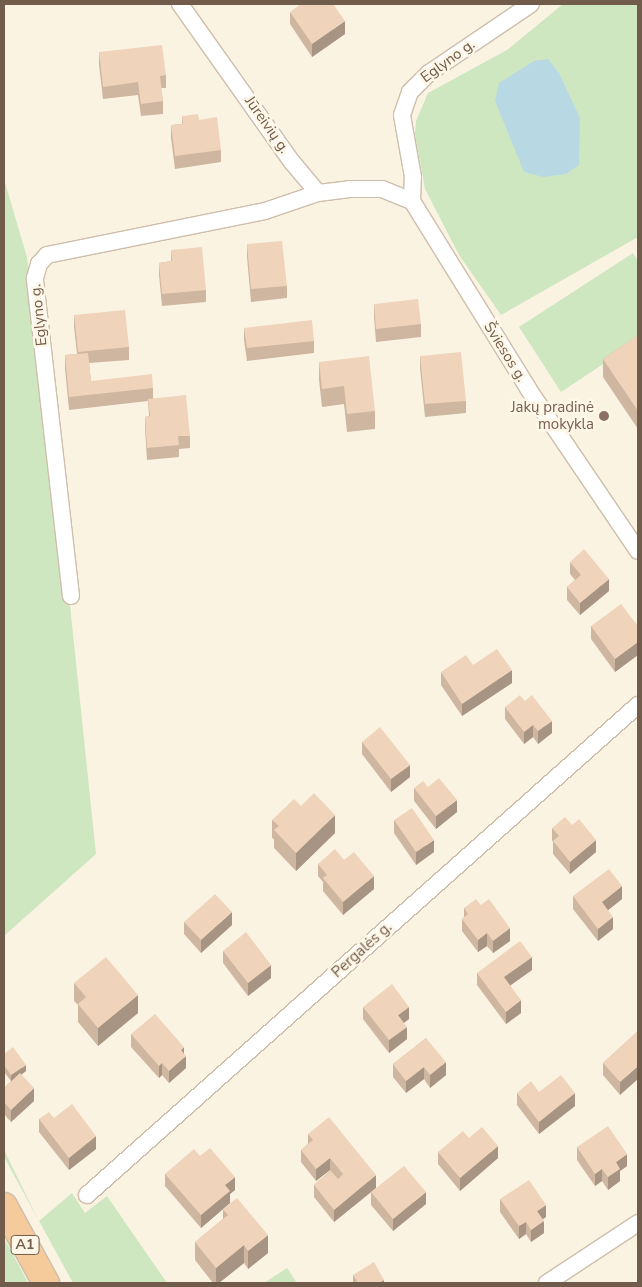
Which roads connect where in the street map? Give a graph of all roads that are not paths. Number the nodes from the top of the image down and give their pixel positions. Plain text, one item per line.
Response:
1 (180, 4) edge
2 (531, 4) edge
3 (318, 193) junction
4 (412, 201) junction
5 (638, 551) edge
6 (71, 596) dead end
7 (638, 705) edge
8 (87, 1195) dead end
9 (4, 1206) edge
10 (638, 1223) edge
11 (46, 1283) edge
12 (547, 1283) edge

1 - 3 street, Jūreivių g.
2 - 4 street, Eglyno g.
3 - 4 street
3 - 6 street, Eglyno g.
4 - 5 street, Šviesos g.
7 - 8 street, Pergalės g.
9 - 11 highway, A1
10 - 12 street

